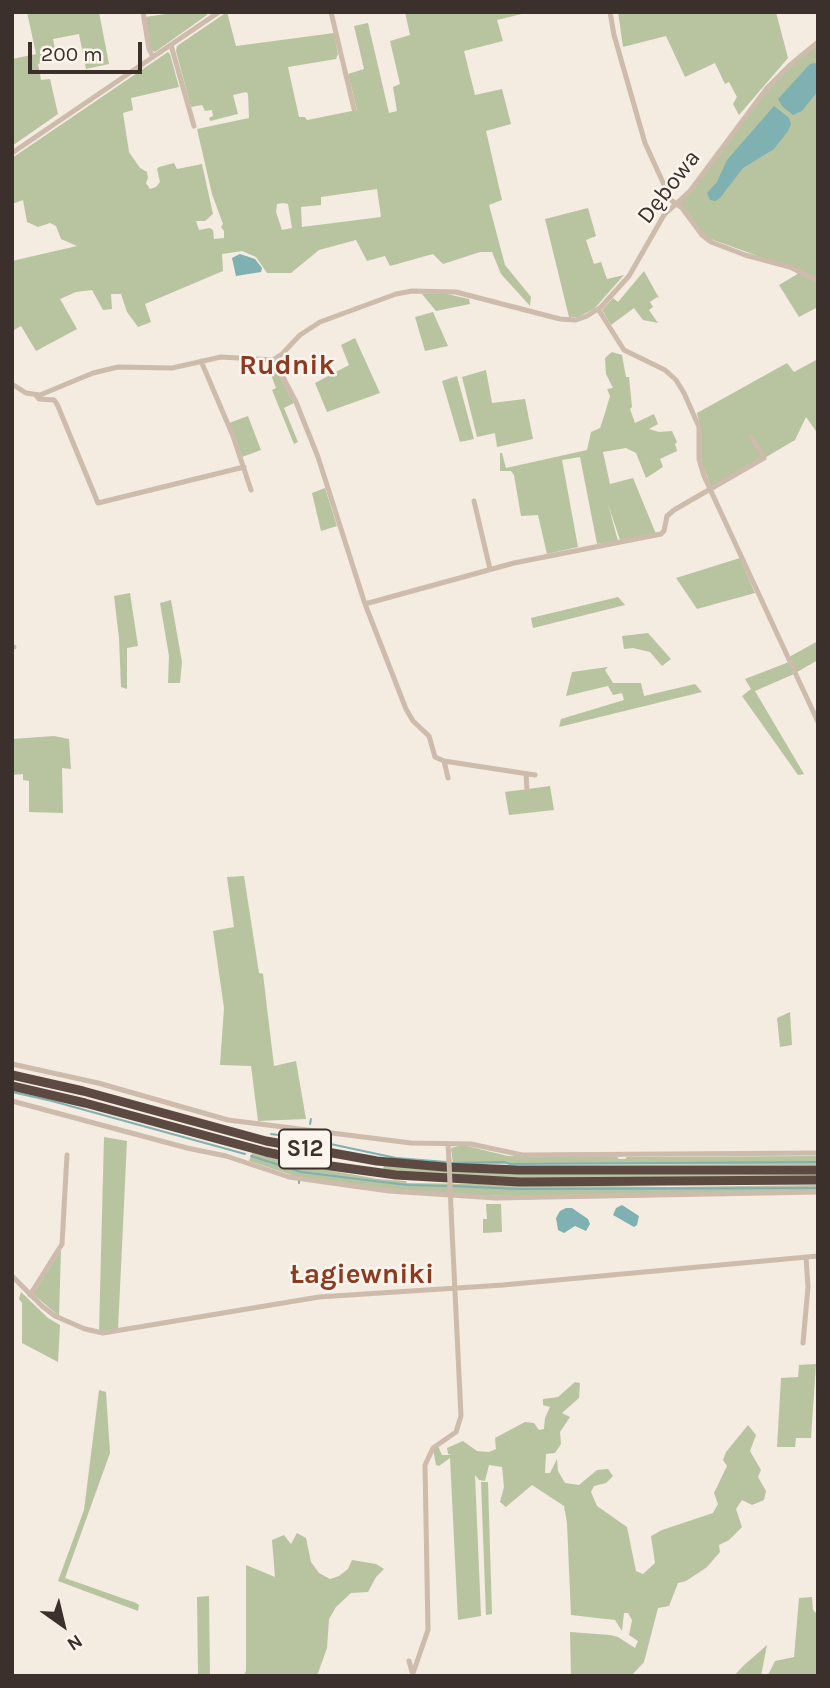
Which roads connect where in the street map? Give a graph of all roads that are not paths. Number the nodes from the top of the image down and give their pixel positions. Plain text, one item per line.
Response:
1 (143, 12) edge
2 (219, 12) edge
3 (331, 12) edge
4 (610, 12) edge
5 (818, 42) edge
6 (171, 45) junction
7 (153, 57) junction
8 (354, 109) dead end
9 (194, 126) dead end
10 (12, 152) edge
11 (676, 203) junction
12 (818, 281) edge
13 (598, 309) junction
14 (274, 360) junction
15 (201, 361) junction
16 (12, 384) edge
17 (36, 395) junction
18 (751, 437) dead end
19 (244, 467) junction
20 (710, 489) junction
21 (251, 490) dead end
22 (474, 501) dead end
23 (490, 569) junction
24 (365, 604) junction
25 (818, 722) edge
26 (444, 761) junction
27 (526, 774) junction
28 (535, 775) dead end
29 (448, 778) dead end
30 (527, 789) dead end
31 (12, 1065) edge
32 (12, 1075) edge
33 (12, 1086) edge
34 (12, 1101) edge
35 (448, 1144) junction
36 (818, 1153) edge
37 (67, 1155) dead end
38 (818, 1170) edge
39 (818, 1180) edge
40 (818, 1192) edge
41 (818, 1256) edge
42 (806, 1257) junction
43 (12, 1276) edge
44 (454, 1288) junction
45 (30, 1295) junction
46 (803, 1343) dead end
47 (409, 1661) dead end
48 (412, 1674) edge

1 - 7 street
2 - 6 street
3 - 8 street
4 - 11 street
5 - 11 street, Dębowa
6 - 7 street
6 - 9 street
7 - 10 street
11 - 12 street
11 - 13 street, Dębowa
13 - 14 street, Dębowa
13 - 20 street
14 - 15 street
14 - 24 street
15 - 17 street
15 - 19 street
16 - 17 street
17 - 19 street
18 - 20 street
19 - 21 street
20 - 23 street
20 - 25 street
22 - 23 street
23 - 24 street
24 - 26 street
26 - 27 street
26 - 29 street
27 - 28 street
27 - 30 street
31 - 35 street
32 - 38 highway, S12
33 - 39 highway, S12
34 - 40 street
35 - 36 street
35 - 44 street, bridge
37 - 45 street
41 - 42 street
42 - 44 street
42 - 46 street
43 - 45 street
44 - 45 street
44 - 48 street
47 - 48 street

